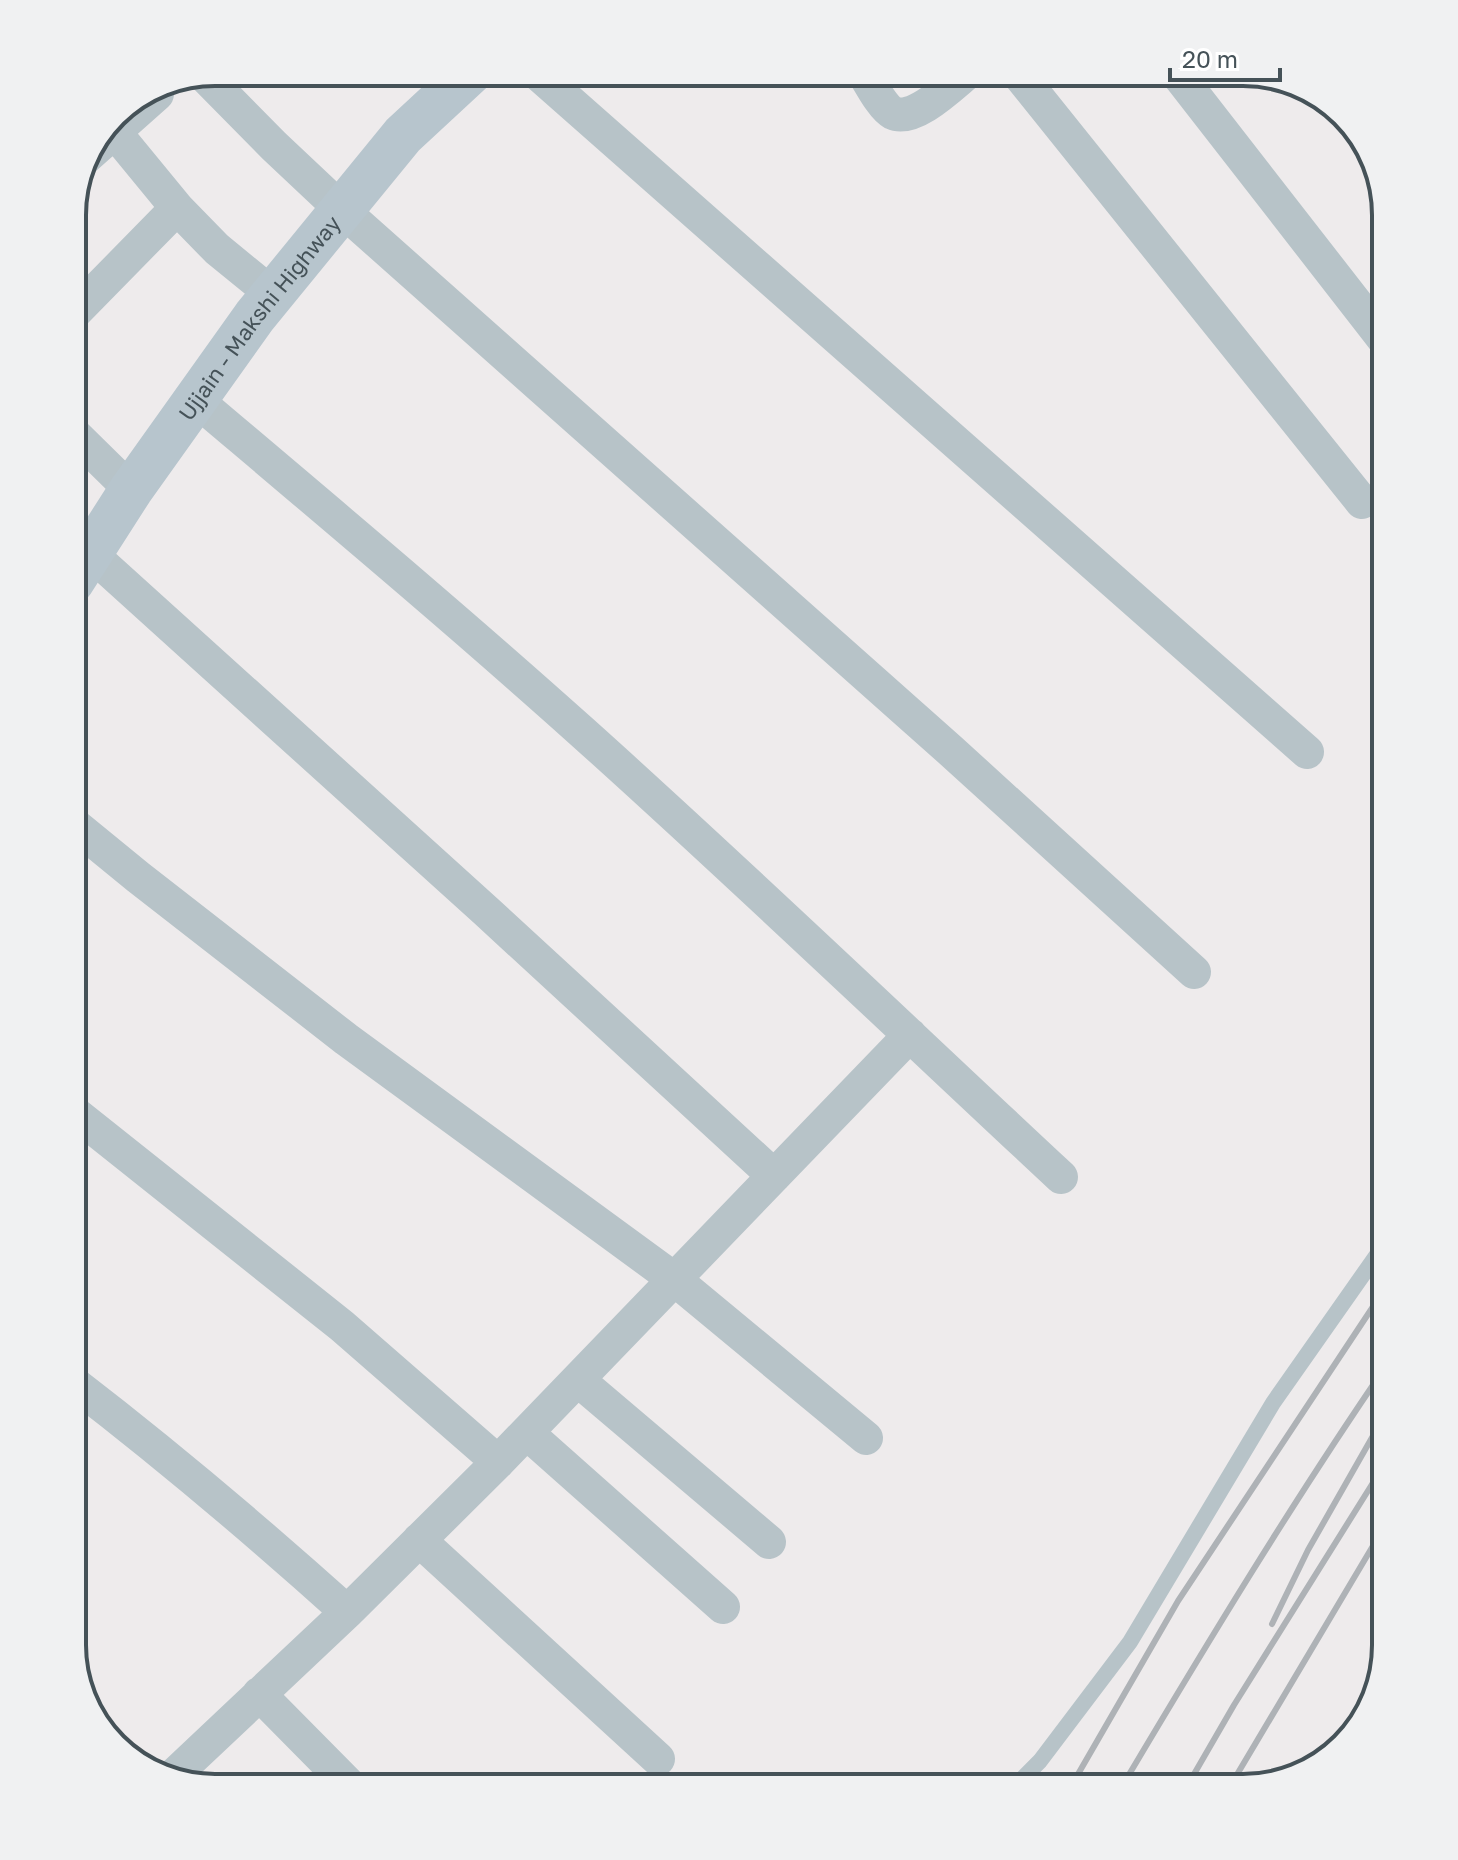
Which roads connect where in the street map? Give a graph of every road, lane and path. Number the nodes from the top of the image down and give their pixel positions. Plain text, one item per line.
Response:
1 (215, 86) edge
2 (456, 86) edge
3 (552, 86) edge
4 (872, 86) edge
5 (950, 86) edge
6 (1028, 86) edge
7 (1187, 86) edge
8 (115, 133) edge
9 (177, 208) junction
10 (342, 210) junction
11 (272, 294) junction
12 (86, 301) edge
13 (1372, 324) edge
14 (195, 399) junction
15 (86, 446) edge
16 (131, 490) junction
17 (1362, 502) dead end
18 (86, 560) edge
19 (86, 572) edge
20 (1307, 752) dead end
21 (86, 834) edge
22 (1194, 972) dead end
23 (910, 1035) junction
24 (86, 1122) edge
25 (774, 1176) junction
26 (1061, 1177) dead end
27 (1372, 1262) edge
28 (674, 1279) junction
29 (578, 1380) junction
30 (86, 1393) edge
31 (527, 1433) junction
32 (866, 1438) dead end
33 (498, 1462) junction
34 (419, 1540) junction
35 (769, 1542) dead end
36 (723, 1607) dead end
37 (347, 1612) junction
38 (259, 1694) junction
39 (658, 1759) dead end
40 (180, 1770) edge
41 (338, 1774) edge
42 (1027, 1774) edge

1 - 10 street
2 - 10 main road, Ujjain - Makshi Highway
3 - 20 street
4 - 5 street
6 - 17 street
7 - 13 street
8 - 9 street
9 - 11 street
9 - 12 street
10 - 11 main road, Ujjain - Makshi Highway
10 - 22 street
11 - 14 main road, Ujjain - Makshi Highway
14 - 16 main road, Ujjain - Makshi Highway
14 - 23 street
15 - 16 street
16 - 18 main road, Ujjain - Makshi Highway
19 - 25 street
21 - 28 street
23 - 25 street
23 - 26 street
24 - 33 street
25 - 28 street
27 - 42 lane
28 - 29 street
28 - 32 street
29 - 31 street
29 - 35 street
30 - 37 street
31 - 33 street
31 - 36 street
33 - 34 street
34 - 37 street
34 - 39 street
37 - 38 street
38 - 40 street
38 - 41 street

